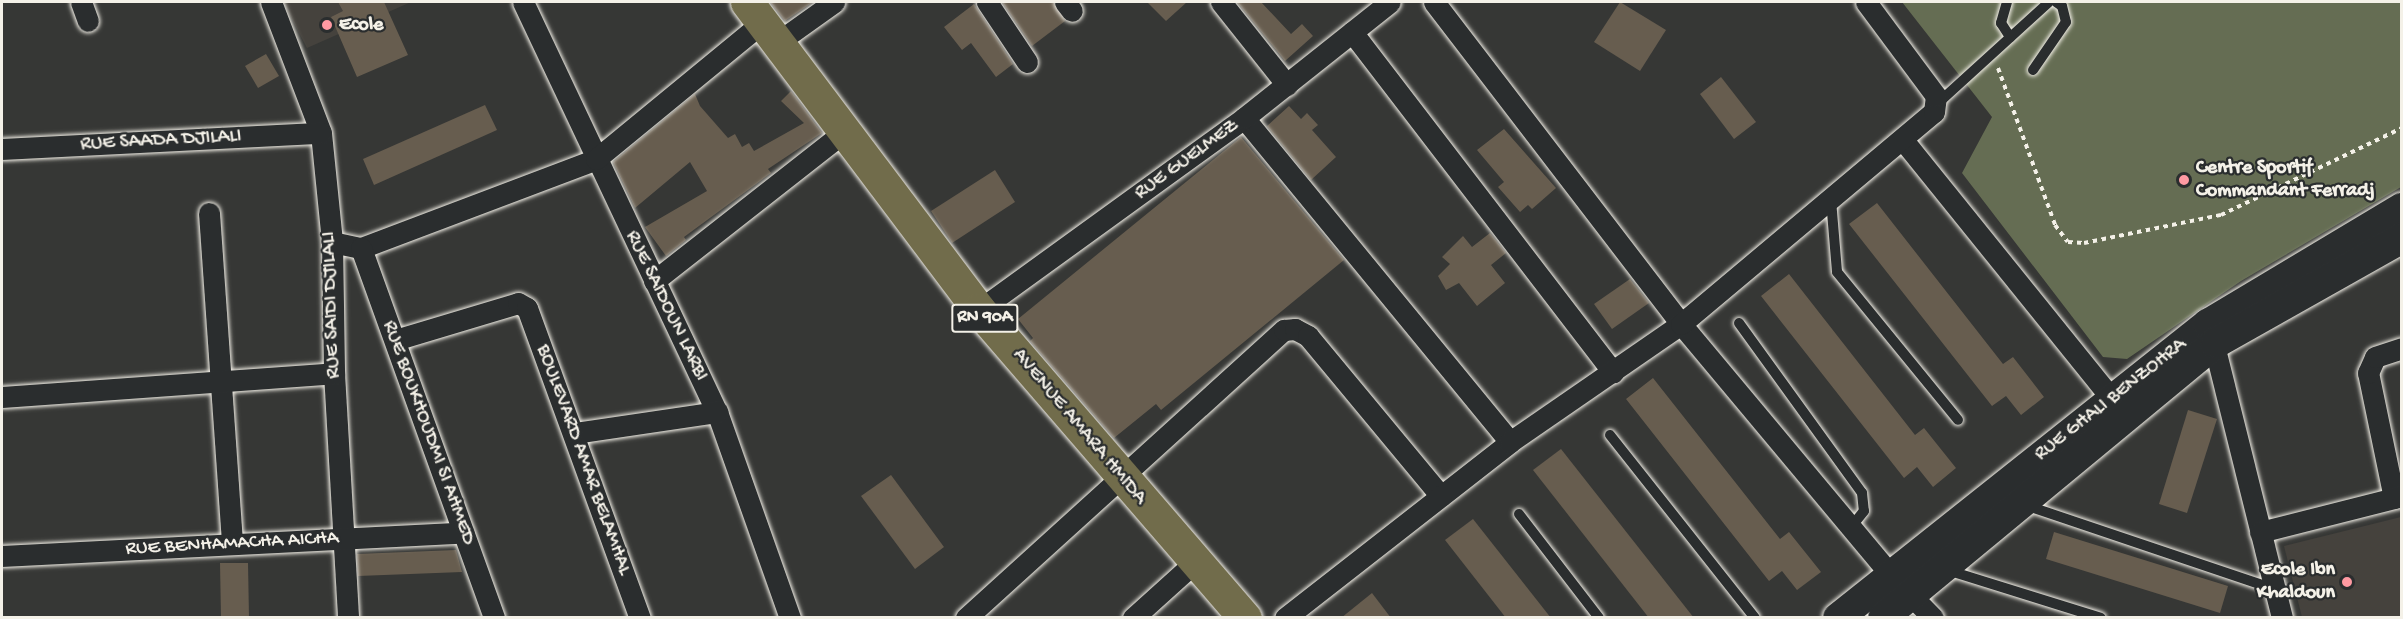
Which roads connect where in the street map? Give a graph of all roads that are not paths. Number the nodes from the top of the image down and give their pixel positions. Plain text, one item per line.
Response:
1 (271, 2) edge
2 (523, 2) edge
3 (834, 2) edge
4 (987, 2) edge
5 (1221, 2) edge
6 (1390, 2) edge
7 (1434, 2) edge
8 (1866, 2) edge
9 (2007, 2) edge
10 (2049, 2) edge
11 (2056, 2) edge
12 (762, 22) edge
13 (1352, 32) junction
14 (2010, 37) junction
15 (1027, 62) dead end
16 (2033, 70) dead end
17 (1287, 85) junction
18 (1937, 104) junction
19 (1245, 118) junction
20 (845, 131) junction
21 (321, 133) junction
22 (1904, 140) junction
23 (2, 149) edge
24 (596, 159) junction
25 (1831, 200) junction
26 (2402, 208) edge
27 (208, 213) dead end
28 (2402, 238) edge
29 (332, 242) junction
30 (362, 248) junction
31 (654, 281) junction
32 (979, 310) junction
33 (1739, 323) dead end
34 (1681, 324) junction
35 (2212, 334) junction
36 (395, 340) junction
37 (2402, 348) edge
38 (1612, 372) junction
39 (334, 374) junction
40 (222, 379) junction
41 (2, 397) edge
42 (2112, 399) junction
43 (717, 412) junction
44 (1958, 420) dead end
45 (574, 433) junction
46 (1610, 435) dead end
47 (1510, 442) junction
48 (1120, 477) junction
49 (1441, 496) junction
50 (2398, 497) edge
51 (2023, 504) junction
52 (1519, 514) dead end
53 (1851, 527) junction
54 (2260, 532) junction
55 (464, 533) junction
56 (344, 539) junction
57 (232, 543) junction
58 (5, 560) edge
59 (1195, 562) junction
60 (1944, 569) junction
61 (1901, 586) junction
62 (2275, 589) junction
63 (348, 618) edge
64 (494, 618) edge
65 (640, 618) edge
66 (790, 618) edge
67 (966, 618) edge
68 (1133, 618) edge
69 (1245, 618) edge
70 (1285, 618) edge
71 (1599, 618) edge
72 (1755, 618) edge
73 (1838, 618) edge
74 (1883, 618) edge
75 (1933, 618) edge
76 (2101, 618) edge
77 (2282, 618) edge

1 - 21 street, RUE SAIDI DJILALI
2 - 24 street, RUE SAIDOUN LARBI
3 - 12 street
4 - 15 street
5 - 17 street
6 - 13 street, RUE GUELMEZ
7 - 34 street
8 - 18 street
9 - 14 lane
10 - 14 lane
11 - 16 lane
12 - 20 main road, AVENUE AMARA HMIDA / RN 90A
12 - 24 street
13 - 17 street, RUE GUELMEZ
13 - 38 street
14 - 18 lane
17 - 19 street, RUE GUELMEZ
18 - 22 street
19 - 32 street, RUE GUELMEZ
19 - 47 street
20 - 31 street
20 - 32 main road, AVENUE AMARA HMIDA / RN 90A
21 - 23 street, RUE SAADA DJILALI
21 - 29 street, RUE SAIDI DJILALI
22 - 25 street
22 - 42 street
24 - 30 street
24 - 31 street, RUE SAIDOUN LARBI
25 - 34 street
25 - 44 lane
26 - 35 main road, RUE GHALI BENZOHRA
27 - 40 street
28 - 35 main road, RUE GHALI BENZOHRA
29 - 30 street
29 - 39 street, RUE SAIDI DJILALI
30 - 36 street, RUE BOUKHOUDMI SI AHMED
31 - 43 street, RUE SAIDOUN LARBI
32 - 48 main road, AVENUE AMARA HMIDA / RN 90A
33 - 53 lane
34 - 38 street
34 - 53 street
35 - 42 main road, RUE GHALI BENZOHRA
35 - 51 main road, RUE GHALI BENZOHRA
35 - 54 street
36 - 45 street, BOULEVARD AMAR BELAMHAL
36 - 55 street, RUE BOUKHOUDMI SI AHMED
37 - 50 street
38 - 47 street
39 - 40 street
39 - 56 street, RUE SAIDI DJILALI
40 - 41 street
40 - 57 street
42 - 61 main road, RUE GHALI BENZOHRA
43 - 45 street
43 - 66 street, RUE SAIDOUN LARBI
45 - 65 street, BOULEVARD AMAR BELAMHAL
46 - 72 lane
47 - 49 street
48 - 49 street
48 - 59 main road, AVENUE AMARA HMIDA / RN 90A
48 - 67 street
49 - 70 street
50 - 54 street
51 - 60 main road, RUE GHALI BENZOHRA
51 - 62 lane
52 - 71 lane
53 - 61 street
54 - 62 street
55 - 56 street, RUE BENHAMACHA AICHA
55 - 64 street, RUE BOUKHOUDMI SI AHMED
56 - 57 street, RUE BENHAMACHA AICHA
56 - 63 street, RUE SAIDI DJILALI
57 - 58 street, RUE BENHAMACHA AICHA
59 - 68 street
59 - 69 main road, AVENUE AMARA HMIDA / RN 90A
60 - 61 main road, RUE GHALI BENZOHRA
60 - 76 lane
61 - 73 main road, RUE GHALI BENZOHRA
61 - 74 main road, RUE GHALI BENZOHRA
61 - 75 street
62 - 77 street

